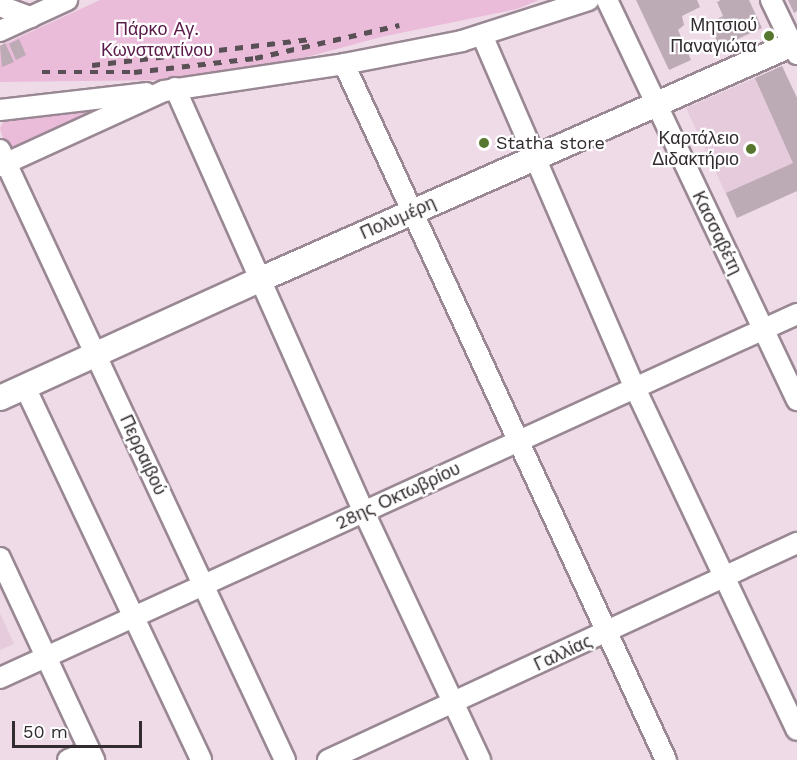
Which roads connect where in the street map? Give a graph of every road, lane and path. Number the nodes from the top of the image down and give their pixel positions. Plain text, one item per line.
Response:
1 (67, 0) edge
2 (590, 0) edge
3 (607, 0) edge
4 (771, 0) edge
5 (0, 6) edge
6 (31, 17) junction
7 (0, 31) edge
8 (482, 35) junction
9 (795, 47) edge
10 (344, 64) junction
11 (170, 90) junction
12 (656, 105) junction
13 (0, 110) edge
14 (2, 159) edge
15 (535, 159) junction
16 (410, 212) junction
17 (259, 280) junction
18 (797, 314) edge
19 (763, 330) junction
20 (96, 355) junction
21 (25, 387) junction
22 (635, 388) junction
23 (0, 398) edge
24 (797, 400) edge
25 (518, 442) junction
26 (364, 512) junction
27 (797, 543) edge
28 (0, 558) edge
29 (724, 578) junction
30 (204, 585) junction
31 (134, 617) junction
32 (607, 633) junction
33 (46, 657) junction
34 (0, 678) edge
35 (454, 703) junction
36 (797, 730) edge
37 (92, 755) edge
38 (68, 760) edge
39 (201, 760) edge
40 (285, 760) edge
41 (328, 760) edge
42 (480, 760) edge
43 (666, 760) edge

1 - 6 street
2 - 8 street
3 - 12 street, Κασσαβέτη
4 - 9 street
5 - 6 street
6 - 7 street
8 - 10 street
8 - 15 street
9 - 12 main road, Πολυμέρη
10 - 11 street
10 - 16 street
11 - 13 street
11 - 14 street
11 - 17 street
12 - 15 main road, Πολυμέρη
12 - 19 street, Κασσαβέτη
14 - 20 street, Περραιβού
15 - 16 main road, Πολυμέρη
15 - 22 street
16 - 17 main road, Πολυμέρη
16 - 25 street
17 - 20 main road, Πολυμέρη
17 - 26 street
18 - 19 street, 28ης Οκτωβρίου
19 - 22 street, 28ης Οκτωβρίου
19 - 24 street, Κασσαβέτη
20 - 21 main road, Πολυμέρη
20 - 30 street, Περραιβού
21 - 23 main road, Πολυμέρη
21 - 31 street
22 - 25 street, 28ης Οκτωβρίου
22 - 29 street
25 - 26 street, 28ης Οκτωβρίου
25 - 32 street
26 - 30 street, 28ης Οκτωβρίου
26 - 35 street
27 - 29 street, Γαλλίας
28 - 33 street
29 - 32 street, Γαλλίας
29 - 36 street
30 - 31 street, 28ης Οκτωβρίου
30 - 40 street, Περραιβού
31 - 33 street, 28ης Οκτωβρίου
31 - 39 street
32 - 35 street, Γαλλίας
32 - 43 street
33 - 34 street, 28ης Οκτωβρίου
33 - 37 street
35 - 41 street, Γαλλίας
35 - 42 street
37 - 38 street

